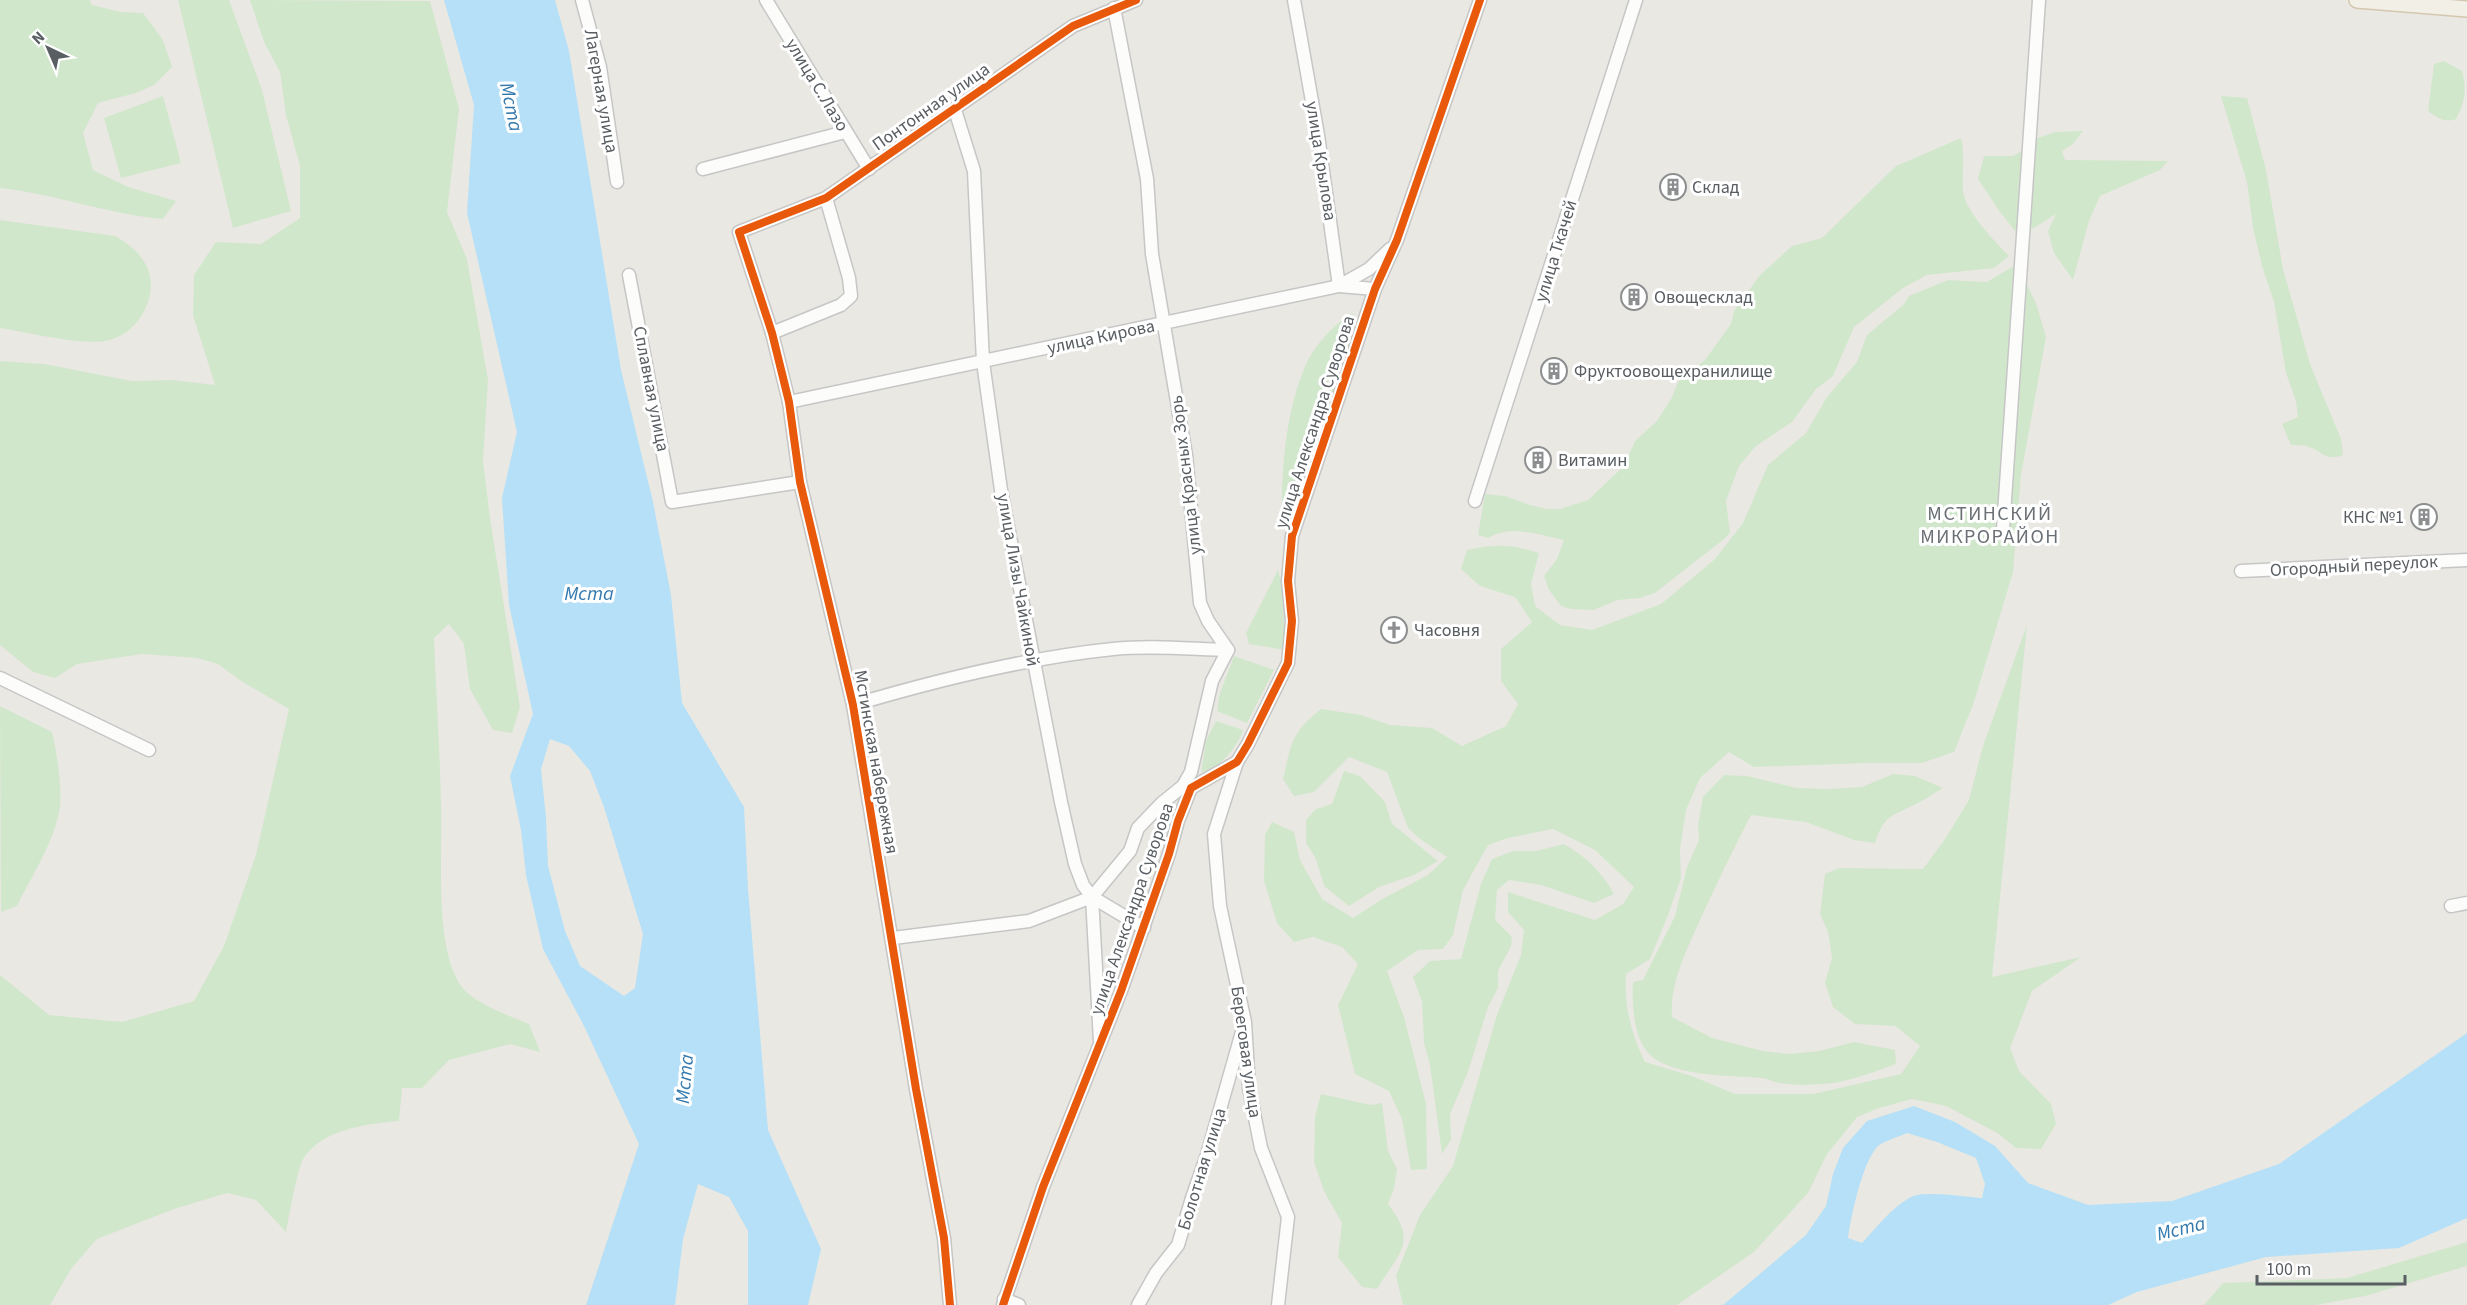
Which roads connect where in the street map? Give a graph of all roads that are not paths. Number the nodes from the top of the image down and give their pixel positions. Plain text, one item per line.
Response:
1 (582, 0) edge
2 (766, 0) edge
3 (1136, 0) edge
4 (1294, 0) edge
5 (1480, 0) edge
6 (1636, 0) edge
7 (2039, 0) edge
8 (2357, 0) edge
9 (2395, 2) edge
10 (1114, 8) junction
11 (2467, 9) edge
12 (955, 110) junction
13 (845, 132) junction
14 (703, 169) dead end
15 (869, 169) junction
16 (616, 182) dead end
17 (826, 198) junction
18 (739, 232) joint
19 (1397, 240) junction
20 (629, 275) dead end
21 (1339, 286) junction
22 (1375, 289) junction
23 (1165, 323) junction
24 (772, 333) junction
25 (983, 362) junction
26 (789, 402) junction
27 (800, 482) junction
28 (1475, 501) dead end
29 (2003, 529) dead end
30 (2467, 560) edge
31 (2241, 571) dead end
32 (1228, 650) junction
33 (1033, 662) junction
34 (0, 678) edge
35 (852, 705) junction
36 (149, 750) dead end
37 (1237, 762) junction
38 (1092, 897) junction
39 (2467, 903) edge
40 (2451, 906) dead end
41 (1144, 928) junction
42 (893, 938) junction
43 (1245, 1022) junction
44 (1100, 1045) junction
45 (1004, 1302) edge
46 (950, 1305) edge
47 (1019, 1305) edge
48 (1138, 1305) edge
49 (1278, 1305) edge

1 - 16 street, Лагерная улица
2 - 13 street, улица С.Лазо
3 - 10 street, Понтонная улица
4 - 21 street, улица Крылова
5 - 19 street, улица Александра Суворова
6 - 28 street, улица Ткачей
7 - 29 street
8 - 9 main road
9 - 11 main road
10 - 12 street, Понтонная улица
10 - 23 street, улица Красных Зорь
12 - 15 street, Понтонная улица
12 - 25 street, улица Лизы Чайкиной
13 - 14 street
13 - 15 street, улица С.Лазо
15 - 17 street, Понтонная улица
17 - 18 street, Понтонная улица
17 - 24 street
18 - 24 street, Мстинская набережная
19 - 21 street, улица Кирова
19 - 22 street, улица Александра Суворова
20 - 27 street, Сплавная улица
21 - 22 street
21 - 23 street, улица Кирова
22 - 37 street, улица Александра Суворова
23 - 25 street, улица Кирова
23 - 32 street, улица Красных Зорь
24 - 26 street, Мстинская набережная
25 - 26 street, улица Кирова
25 - 33 street, улица Лизы Чайкиной
26 - 27 street, Мстинская набережная
27 - 35 street, Мстинская набережная
30 - 31 street, Огородный переулок
32 - 33 street
32 - 38 street
33 - 35 street
33 - 38 street, улица Лизы Чайкиной
34 - 36 street
35 - 42 street, Мстинская набережная
37 - 41 street, улица Александра Суворова
37 - 43 street, Береговая улица
38 - 41 street
38 - 42 street
38 - 44 street, улица Лизы Чайкиной
39 - 40 street
41 - 44 street, улица Александра Суворова
42 - 46 street, Мстинская набережная
43 - 48 street, Болотная улица
43 - 49 street, Береговая улица
44 - 45 street, улица Александра Суворова
45 - 47 street

